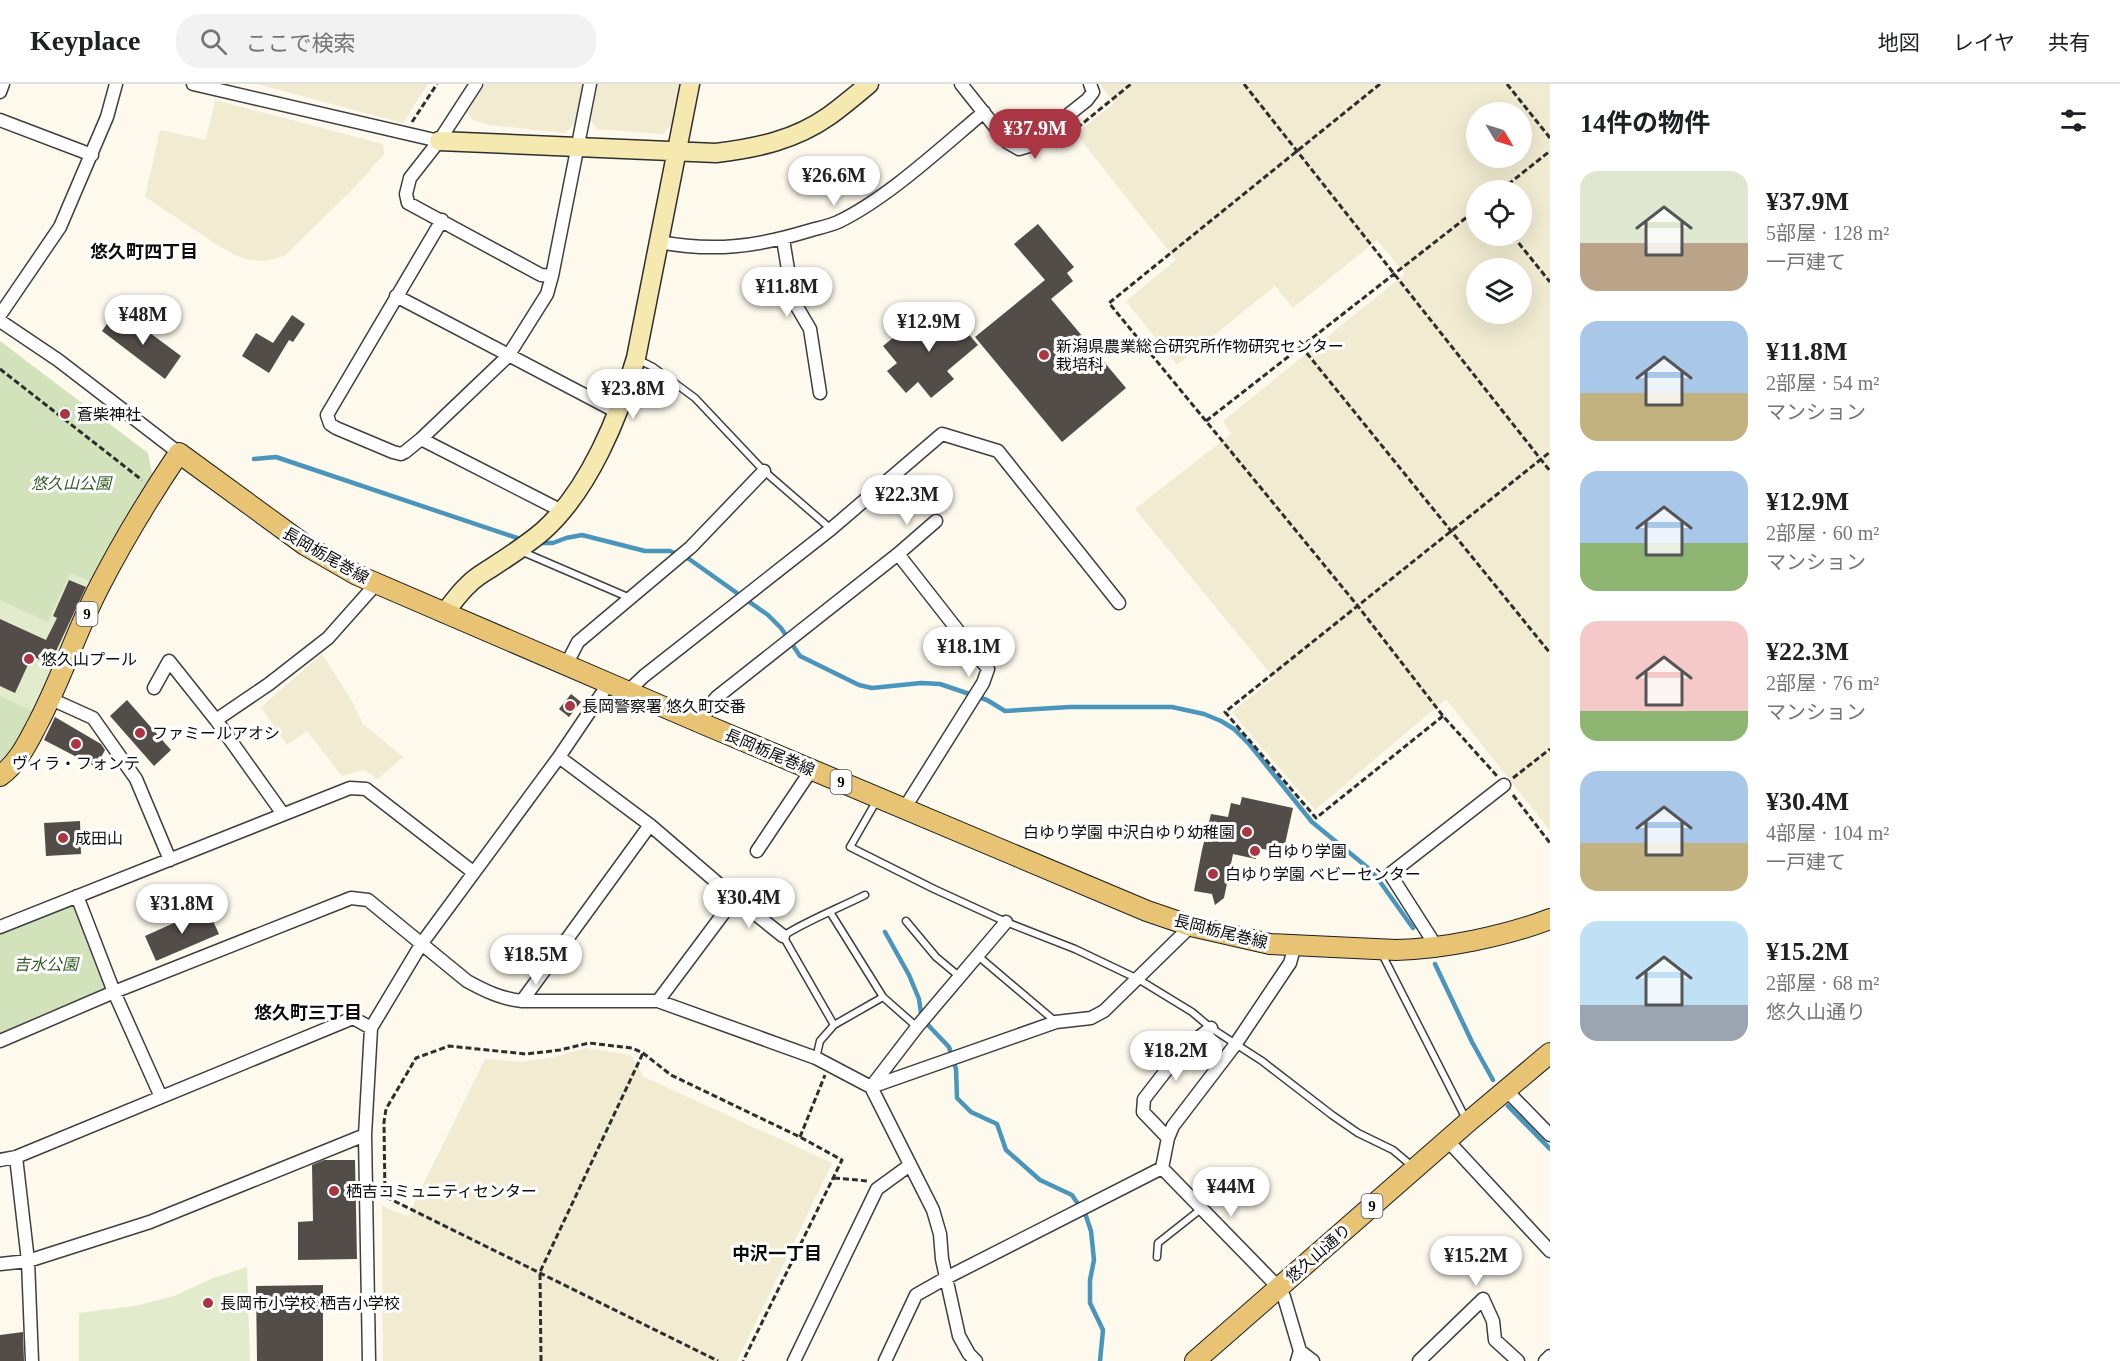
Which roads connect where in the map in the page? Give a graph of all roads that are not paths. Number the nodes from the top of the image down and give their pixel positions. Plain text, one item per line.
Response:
1 (3, 84) edge
2 (117, 84) edge
3 (193, 84) edge
4 (476, 84) edge
5 (590, 84) edge
6 (690, 84) edge
7 (869, 84) edge
8 (961, 84) edge
9 (1090, 84) edge
10 (0, 92) edge
11 (984, 112) junction
12 (0, 120) edge
13 (439, 141) junction
14 (577, 147) junction
15 (677, 150) junction
16 (92, 155) junction
17 (442, 220) junction
18 (783, 239) junction
19 (659, 242) junction
20 (552, 276) junction
21 (396, 296) junction
22 (0, 315) edge
23 (0, 321) edge
24 (508, 356) junction
25 (636, 358) junction
26 (820, 393) dead end
27 (617, 412) junction
28 (421, 439) junction
29 (179, 453) junction
30 (764, 471) junction
31 (562, 511) junction
32 (936, 521) dead end
33 (831, 529) junction
34 (519, 550) junction
35 (898, 554) junction
36 (376, 584) junction
37 (630, 598) junction
38 (1119, 603) dead end
39 (444, 613) junction
40 (566, 665) junction
41 (609, 683) junction
42 (154, 688) dead end
43 (627, 692) junction
44 (51, 699) junction
45 (216, 720) junction
46 (701, 723) junction
47 (559, 757) junction
48 (812, 769) junction
49 (0, 776) edge
50 (1504, 785) road end
51 (878, 797) junction
52 (904, 808) junction
53 (283, 814) junction
54 (650, 825) junction
55 (757, 851) dead end
56 (170, 860) junction
57 (473, 872) junction
58 (77, 896) junction
59 (865, 896) dead end
60 (735, 898) junction
61 (830, 912) junction
62 (1550, 919) edge
63 (906, 921) dead end
64 (1006, 922) junction
65 (1191, 926) junction
66 (0, 927) edge
67 (783, 936) junction
68 (422, 943) junction
69 (1295, 945) junction
70 (1436, 946) junction
71 (1379, 950) junction
72 (978, 956) junction
73 (961, 977) junction
74 (1138, 980) junction
75 (114, 992) junction
76 (883, 997) junction
77 (522, 1001) junction
78 (658, 1001) junction
79 (1056, 1022) junction
80 (834, 1025) junction
81 (917, 1027) junction
82 (371, 1028) junction
83 (1211, 1028) junction
84 (0, 1041) edge
85 (1235, 1044) junction
86 (1550, 1053) edge
87 (816, 1058) junction
88 (871, 1088) junction
89 (1505, 1089) junction
90 (161, 1097) junction
91 (1468, 1122) junction
92 (365, 1135) junction
93 (1550, 1135) edge
94 (1168, 1138) junction
95 (1448, 1141) junction
96 (16, 1157) junction
97 (0, 1160) edge
98 (910, 1165) junction
99 (1162, 1168) junction
100 (1415, 1168) junction
101 (1201, 1209) junction
102 (1550, 1251) edge
103 (1157, 1257) dead end
104 (28, 1261) junction
105 (0, 1264) edge
106 (946, 1278) junction
107 (1279, 1288) junction
108 (1298, 1356) edge
109 (1550, 1356) edge
110 (32, 1361) edge
111 (369, 1361) edge
112 (794, 1361) edge
113 (885, 1361) edge
114 (976, 1361) edge
115 (1195, 1361) edge
116 (1313, 1361) edge
117 (1419, 1361) edge
118 (1518, 1361) edge
119 (1545, 1361) edge

1 - 10 street
2 - 16 street
3 - 13 street
4 - 13 street
5 - 14 street
6 - 15 street
7 - 15 street
8 - 11 street
9 - 11 street
11 - 18 street
12 - 16 street
13 - 14 street
13 - 17 street
14 - 15 street
14 - 20 street
15 - 19 street
16 - 22 street
17 - 20 street
17 - 21 street
18 - 19 street
18 - 26 street
19 - 25 street
20 - 24 street
21 - 24 street
21 - 28 street
23 - 29 street
24 - 27 street
24 - 28 street
25 - 27 street
25 - 30 lane
27 - 31 street
28 - 31 street
29 - 36 main road, 長岡栃尾巻線 / 9
29 - 44 main road, 9
30 - 33 lane
30 - 37 street
31 - 34 street
32 - 35 street
33 - 38 street
33 - 43 street
34 - 37 lane
34 - 39 street
35 - 46 street
35 - 52 street
36 - 39 main road, 長岡栃尾巻線 / 9
36 - 45 street
37 - 40 street
39 - 40 main road, 長岡栃尾巻線 / 9
40 - 41 main road, 長岡栃尾巻線 / 9
41 - 43 main road, 長岡栃尾巻線 / 9
41 - 47 street
42 - 45 street
43 - 46 main road, 長岡栃尾巻線 / 9
44 - 49 main road, 9
44 - 56 street
45 - 53 street
46 - 48 main road, 長岡栃尾巻線 / 9
47 - 54 street
47 - 57 street
48 - 51 main road, 長岡栃尾巻線 / 9
48 - 55 street
50 - 70 street
51 - 52 main road, 長岡栃尾巻線 / 9
51 - 64 lane
52 - 65 main road, 長岡栃尾巻線 / 9
53 - 56 street
53 - 57 street
54 - 60 street
54 - 77 street
56 - 58 street
57 - 68 street
58 - 66 street
58 - 75 street
59 - 61 lane
60 - 67 street
60 - 78 street
61 - 67 lane
61 - 76 lane
62 - 70 main road, 長岡栃尾巻線 / 9
63 - 73 lane
64 - 72 street
64 - 74 lane
65 - 69 main road, 長岡栃尾巻線 / 9
65 - 74 street
67 - 80 lane
68 - 75 street
68 - 77 street
68 - 82 street
69 - 71 main road, 長岡栃尾巻線 / 9
69 - 85 street
70 - 71 main road, 長岡栃尾巻線 / 9
71 - 91 lane
72 - 73 street
72 - 79 lane
73 - 81 street
74 - 79 street
74 - 83 lane
75 - 84 street
75 - 90 street
76 - 80 lane
76 - 81 lane
77 - 78 street
78 - 87 street
79 - 88 street
80 - 87 lane
81 - 88 street
82 - 90 street
82 - 92 street
83 - 85 lane
83 - 94 street
85 - 94 street
85 - 100 lane
86 - 89 main road, 悠久山通り / 9
87 - 88 street
88 - 98 street
89 - 91 main road, 悠久山通り / 9
89 - 93 street
90 - 96 street
91 - 95 main road, 悠久山通り / 9
92 - 104 street
92 - 111 street
94 - 99 street
95 - 100 main road, 悠久山通り / 9
95 - 102 street
96 - 97 street
96 - 104 street
98 - 106 street
98 - 112 street
99 - 101 street
99 - 106 street
100 - 107 main road, 悠久山通り / 9
101 - 103 lane
101 - 107 street
104 - 105 street
104 - 110 street
106 - 113 street
106 - 114 street
107 - 108 street
107 - 115 main road, 悠久山通り / 9
108 - 116 street
109 - 119 street
117 - 118 street

